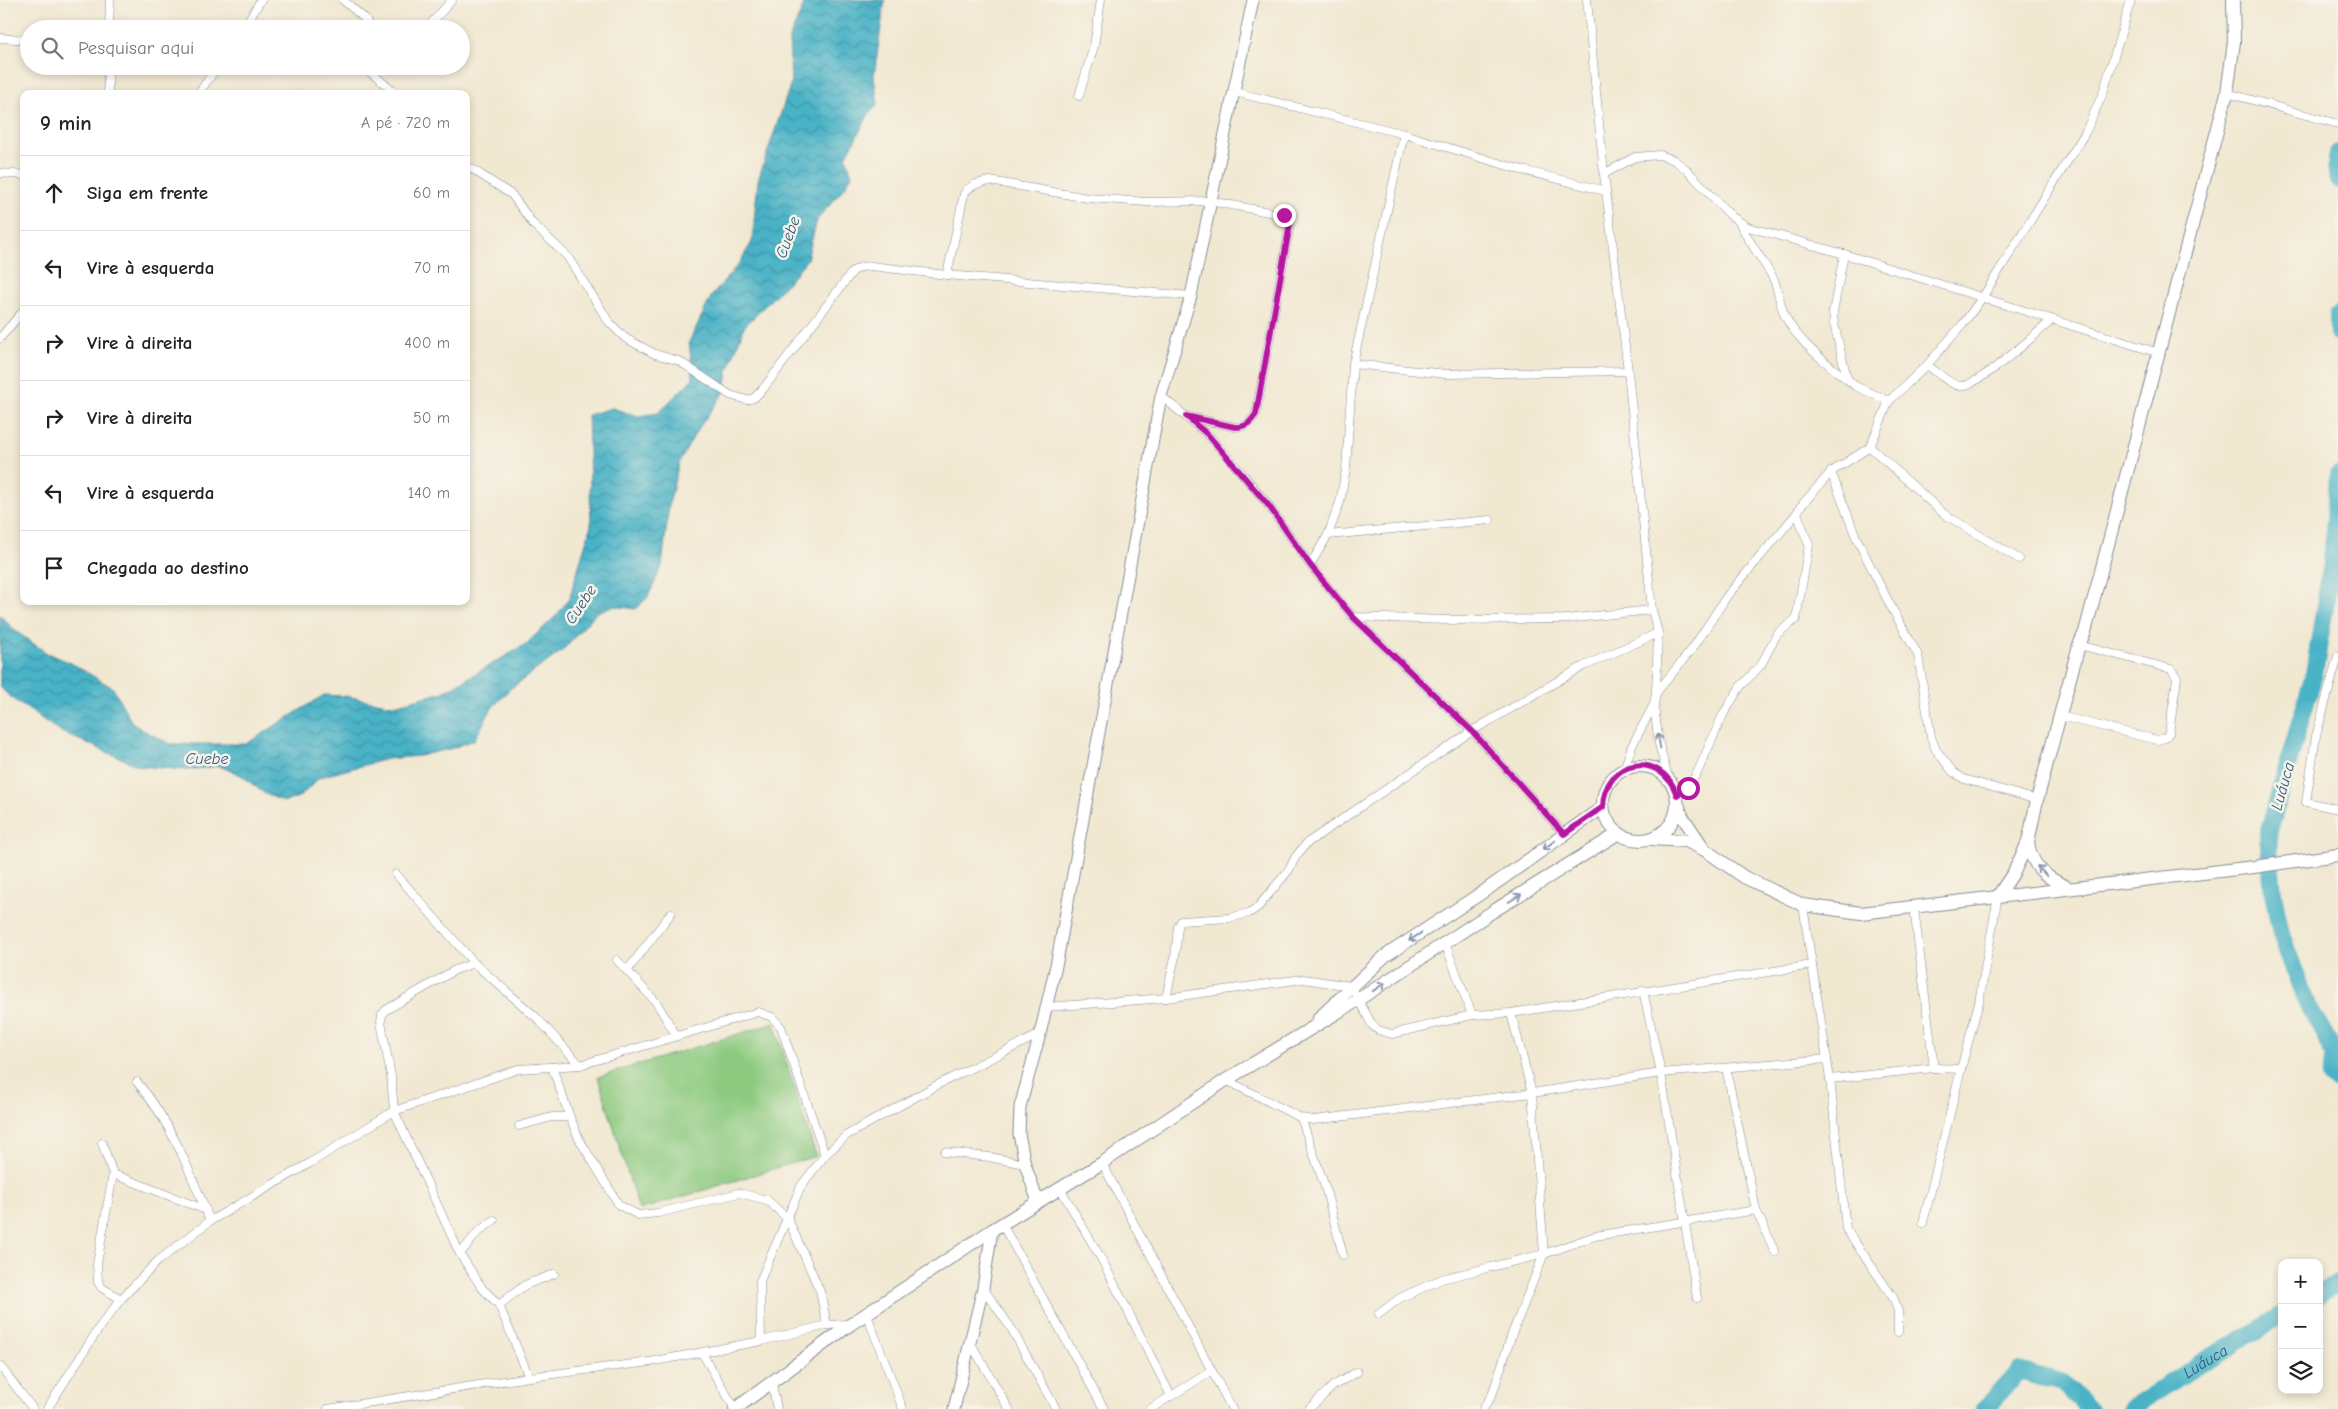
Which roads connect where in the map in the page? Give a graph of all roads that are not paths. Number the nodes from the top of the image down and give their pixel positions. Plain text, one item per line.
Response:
1 (110, 0) edge
2 (260, 0) edge
3 (343, 0) edge
4 (452, 0) edge
5 (1101, 0) edge
6 (1253, 0) edge
7 (1587, 0) edge
8 (2132, 0) edge
9 (2233, 0) edge
10 (109, 20) edge
11 (248, 20) edge
12 (364, 20) edge
13 (434, 20) edge
14 (0, 38) edge
15 (20, 39) edge
16 (108, 75) edge
17 (212, 75) edge
18 (373, 75) edge
19 (108, 90) edge
20 (201, 90) edge
21 (392, 90) edge
22 (1235, 92) junction
23 (2227, 93) junction
24 (1079, 96) dead end
25 (2336, 124) edge
26 (1404, 134) junction
27 (470, 168) edge
28 (0, 173) edge
29 (1604, 174) junction
30 (20, 175) edge
31 (1606, 191) junction
32 (1210, 201) junction
33 (1739, 222) junction
34 (1844, 254) junction
35 (947, 275) junction
36 (1191, 296) junction
37 (1982, 298) junction
38 (20, 315) edge
39 (2052, 320) junction
40 (0, 338) edge
41 (2159, 353) junction
42 (1354, 364) junction
43 (1927, 365) junction
44 (1628, 371) junction
45 (1850, 382) junction
46 (1160, 396) junction
47 (1889, 401) junction
48 (1186, 416) junction
49 (1870, 447) junction
50 (1831, 472) junction
51 (1797, 513) junction
52 (1490, 520) dead end
53 (1328, 535) junction
54 (2019, 559) dead end
55 (1310, 565) junction
56 (1652, 610) junction
57 (1353, 617) junction
58 (1658, 633) junction
59 (2080, 644) junction
60 (2338, 656) edge
61 (1656, 693) junction
62 (1654, 704) junction
63 (2060, 716) junction
64 (1472, 731) junction
65 (1624, 769) junction
66 (1668, 777) junction
67 (1677, 799) junction
68 (2037, 800) junction
69 (1603, 807) junction
70 (2338, 809) edge
71 (1619, 833) junction
72 (1564, 834) junction
73 (1651, 838) junction
74 (2028, 842) junction
75 (1705, 850) junction
76 (2338, 855) edge
77 (396, 874) dead end
78 (2069, 888) junction
79 (1998, 896) junction
80 (1803, 905) junction
81 (1914, 908) junction
82 (671, 913) dead end
83 (1446, 943) junction
84 (617, 960) dead end
85 (474, 963) junction
86 (1812, 965) junction
87 (626, 971) junction
88 (1351, 986) junction
89 (1643, 990) junction
90 (1166, 998) junction
91 (1358, 1000) junction
92 (1046, 1007) junction
93 (1512, 1013) junction
94 (1472, 1015) junction
95 (1307, 1030) junction
96 (1040, 1034) junction
97 (676, 1035) junction
98 (1827, 1059) junction
99 (580, 1065) junction
100 (552, 1067) junction
101 (1726, 1068) junction
102 (1934, 1068) junction
103 (1961, 1069) junction
104 (1661, 1073) junction
105 (1830, 1079) junction
106 (1226, 1080) junction
107 (136, 1082) dead end
108 (1532, 1093) junction
109 (394, 1111) junction
110 (570, 1117) junction
111 (1301, 1118) junction
112 (520, 1126) dead end
113 (102, 1143) dead end
114 (945, 1152) dead end
115 (825, 1155) junction
116 (1102, 1162) junction
117 (1025, 1164) junction
118 (113, 1174) junction
119 (1060, 1188) junction
120 (1038, 1202) junction
121 (206, 1210) junction
122 (1756, 1210) junction
123 (788, 1219) junction
124 (494, 1220) dead end
125 (210, 1221) junction
126 (1686, 1223) junction
127 (1924, 1223) dead end
128 (997, 1227) junction
129 (1775, 1252) dead end
130 (460, 1254) junction
131 (1544, 1254) junction
132 (1344, 1255) dead end
133 (554, 1274) dead end
134 (983, 1288) junction
135 (1697, 1298) dead end
136 (122, 1299) junction
137 (499, 1305) junction
138 (1379, 1314) dead end
139 (867, 1315) junction
140 (851, 1324) junction
141 (827, 1326) junction
142 (1898, 1332) dead end
143 (761, 1341) junction
144 (970, 1342) junction
145 (702, 1353) junction
146 (0, 1366) edge
147 (1212, 1371) junction
148 (1357, 1372) dead end
149 (529, 1377) junction
150 (772, 1384) junction
151 (1171, 1396) junction
152 (33, 1409) edge
153 (47, 1409) edge
154 (328, 1409) edge
155 (735, 1409) edge
156 (777, 1409) edge
157 (903, 1409) edge
158 (954, 1409) edge
159 (1009, 1409) edge
160 (1056, 1409) edge
161 (1104, 1409) edge
162 (1150, 1409) edge
163 (1232, 1409) edge
164 (1309, 1409) edge
165 (1483, 1409) edge

1 - 10 street
2 - 11 street
3 - 12 street
4 - 13 street
5 - 24 street
6 - 22 main road
7 - 29 street
8 - 37 street
9 - 23 main road
14 - 15 street
16 - 19 street
17 - 20 street
18 - 21 street
22 - 26 street
22 - 32 main road
23 - 25 street
23 - 41 main road
26 - 31 street
26 - 42 street
27 - 35 street
28 - 30 street
29 - 31 street
29 - 33 street
31 - 44 street
32 - 35 street
32 - 36 main road
32 - 48 street
33 - 34 street
33 - 45 street
34 - 37 street
34 - 45 street
35 - 36 street
36 - 46 main road
37 - 39 street
37 - 43 street
38 - 40 street
39 - 41 street
39 - 43 street
41 - 59 main road
42 - 44 street
42 - 53 street
43 - 47 street
44 - 56 street
45 - 47 street
46 - 48 street
46 - 92 main road
47 - 49 street
48 - 55 street
49 - 50 street
49 - 54 street
50 - 51 street
50 - 68 street
51 - 61 street
51 - 67 street
52 - 53 street
53 - 55 street
55 - 57 street
56 - 57 street
56 - 58 street
57 - 64 street
58 - 61 street
58 - 64 street
59 - 63 main road
59 - 63 street
60 - 70 street
61 - 62 street
62 - 65 street
66 -> 62 street
63 - 68 main road
64 - 72 street
64 - 90 street
65 - 66 main road
65 - 69 main road
66 - 67 main road
67 - 73 main road
67 - 75 main road
68 - 74 main road
69 - 71 main road
69 - 72 main road
71 - 73 main road
83 -> 71 main road
72 -> 88 main road
73 - 75 main road
78 -> 74 main road
74 - 79 main road
75 - 80 main road
76 - 78 main road
77 - 85 street
78 - 79 main road
79 - 81 main road
79 - 103 street
80 - 81 main road
80 - 86 street
81 - 102 street
82 - 87 street
91 -> 83 main road
83 - 94 street
84 - 87 street
85 - 99 street
85 - 109 street
86 - 89 street
86 - 98 street
87 - 97 street
88 - 90 street
88 - 91 street
88 - 95 main road
89 - 93 street
89 - 104 street
90 - 92 street
91 - 94 street
91 - 95 main road
92 - 96 main road
93 - 94 street
93 - 108 street
95 - 106 main road
96 - 115 street
96 - 117 main road
97 - 99 street
97 - 115 street
98 - 101 street
98 - 105 street
99 - 100 street
100 - 109 street
100 - 110 street
101 - 104 street
101 - 122 street
102 - 103 street
102 - 105 street
103 - 127 street
104 - 108 street
104 - 126 street
105 - 142 street
106 - 111 street
106 - 116 main road
107 - 121 street
108 - 111 street
108 - 131 street
109 - 125 street
109 - 130 street
110 - 112 street
110 - 123 street
111 - 132 street
113 - 118 street
114 - 117 street
115 - 123 street
116 - 119 main road
116 - 147 street
117 - 120 main road
118 - 121 street
118 - 136 street
119 - 120 main road
119 - 151 street
120 - 128 main road
121 - 125 street
122 - 126 street
122 - 129 street
123 - 141 street
123 - 143 street
124 - 130 street
125 - 136 street
126 - 131 street
126 - 135 street
128 - 134 main road
128 - 139 main road
128 - 161 street
130 - 137 street
131 - 138 street
131 - 165 street
133 - 137 street
134 - 144 main road
134 - 160 street
136 - 153 street
137 - 149 street
139 - 140 main road
139 - 157 street
140 - 141 street
140 - 150 main road
141 - 143 street
143 - 145 street
144 - 158 main road
144 - 159 street
145 - 149 street
145 - 155 street
146 - 152 street
147 - 151 street
147 - 163 street
148 - 164 street
149 - 154 street
150 - 155 main road
150 - 156 street
151 - 162 street

